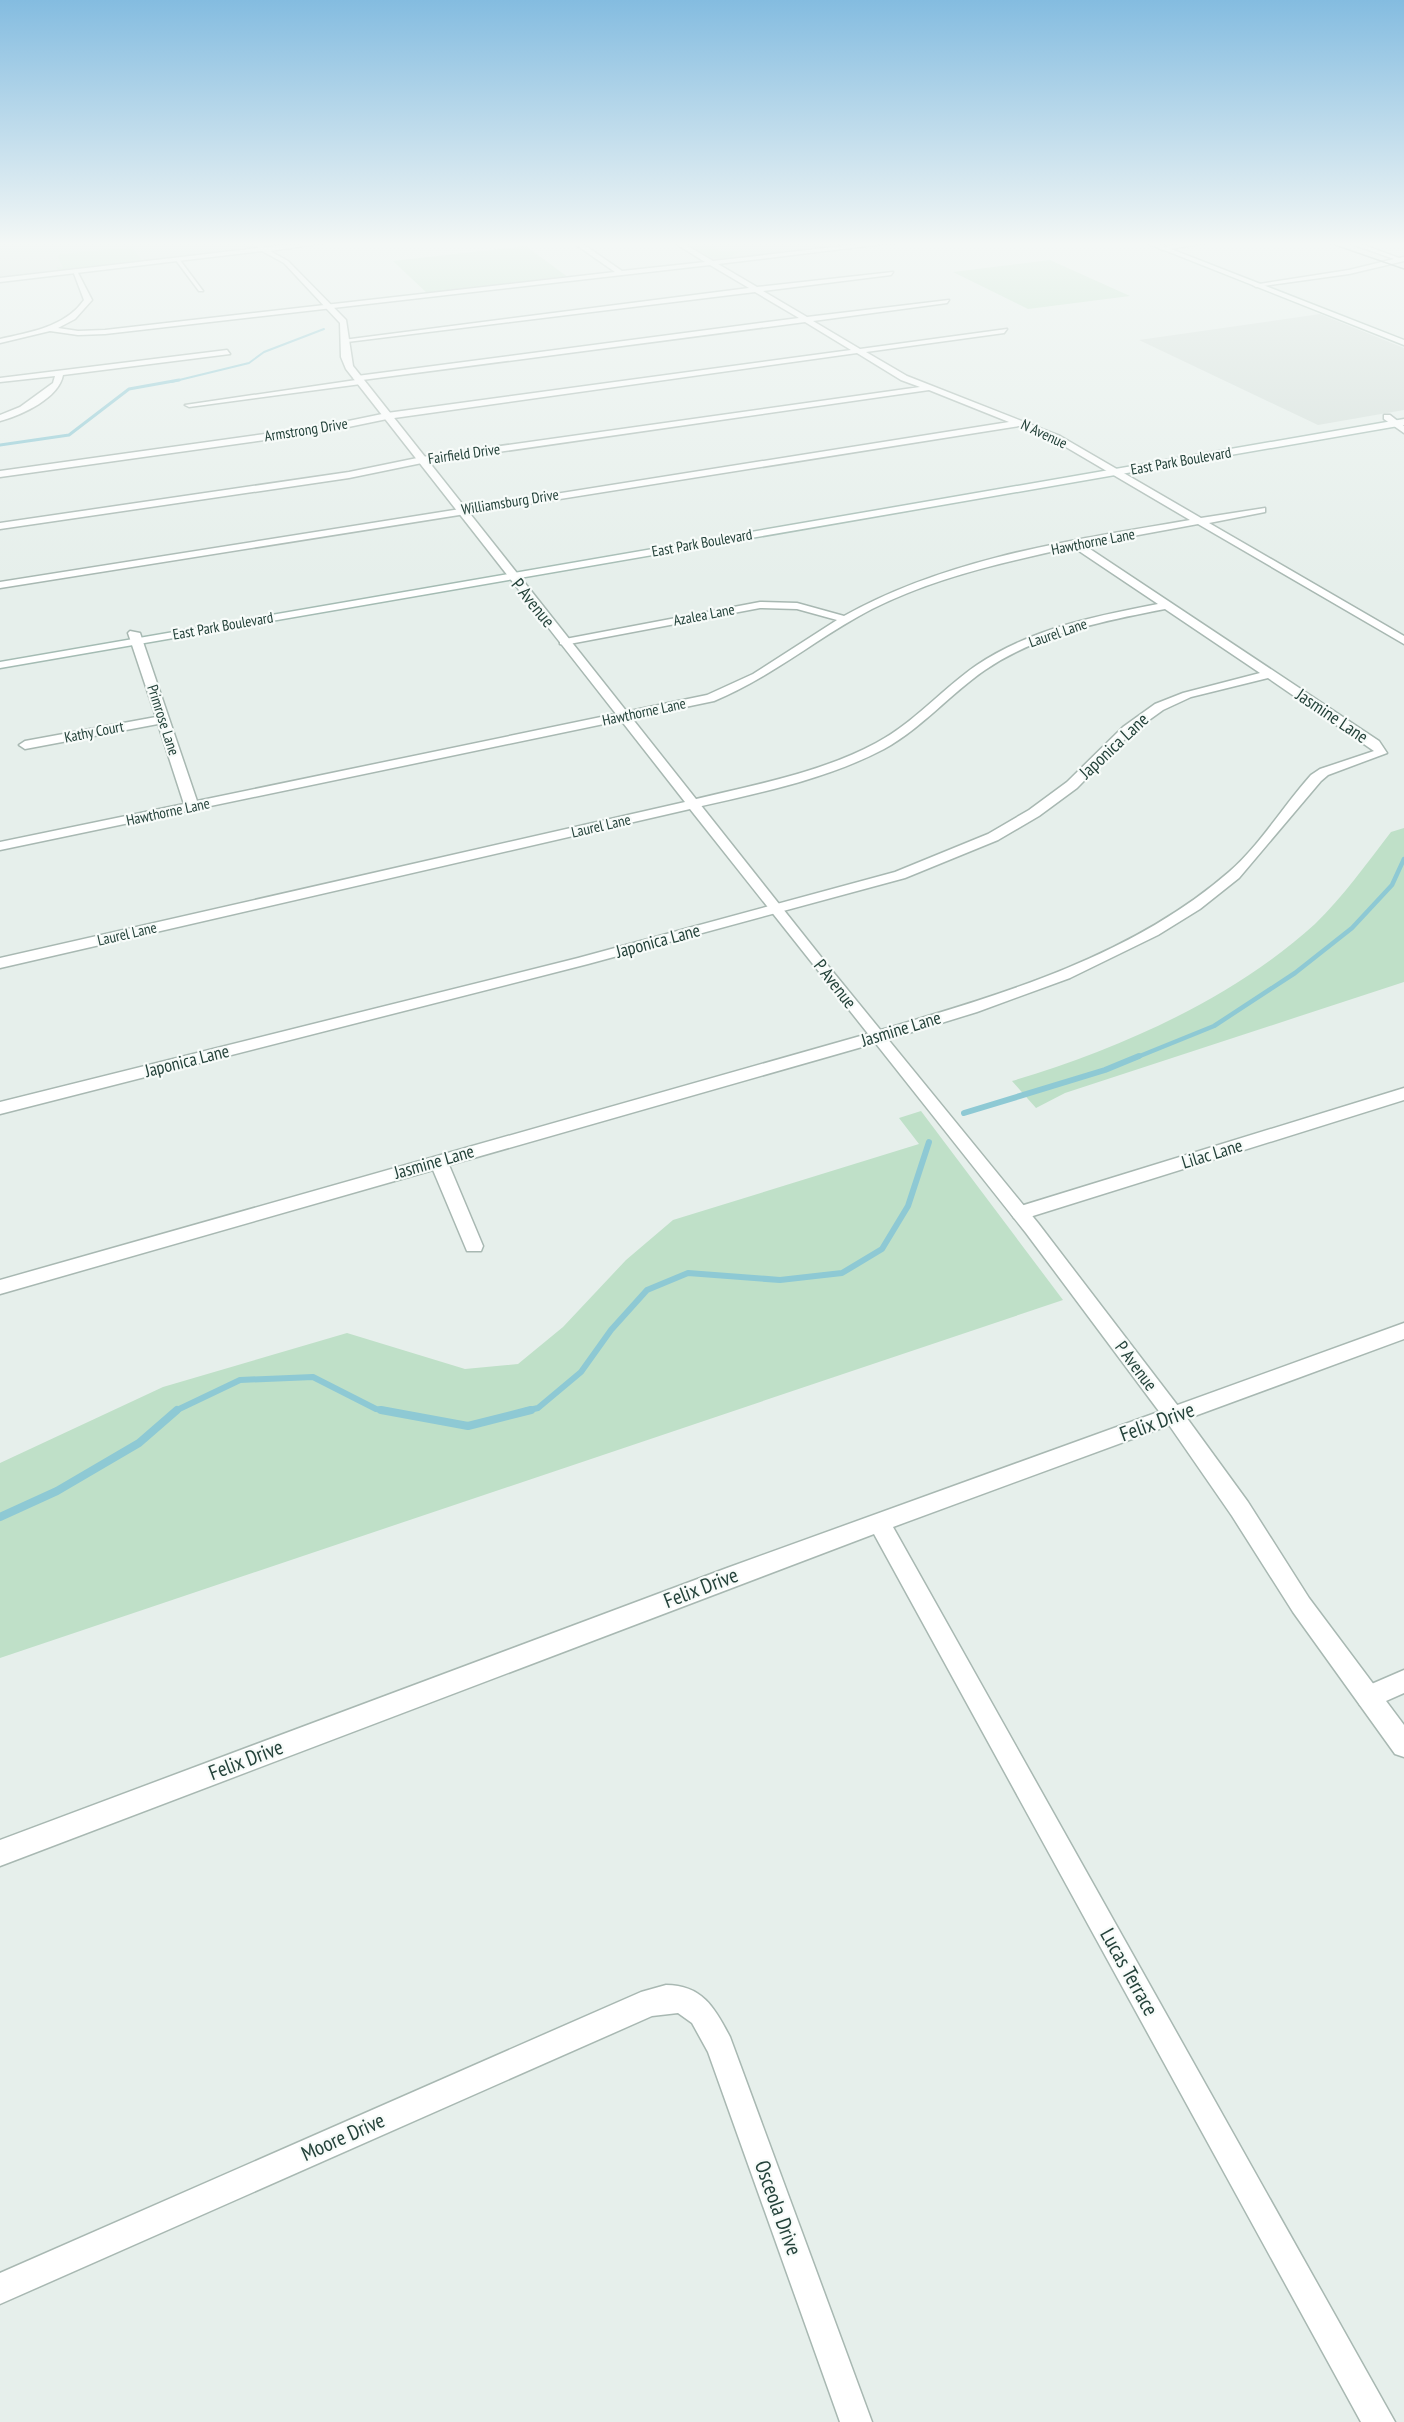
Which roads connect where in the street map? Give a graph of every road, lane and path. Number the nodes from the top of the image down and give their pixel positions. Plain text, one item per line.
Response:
1 (203, 355) edge
2 (346, 355) edge
3 (546, 355) edge
4 (838, 355) edge
5 (865, 355) edge
6 (59, 373) junction
7 (0, 380) edge
8 (359, 380) junction
9 (929, 388) junction
10 (189, 405) dead end
11 (1404, 414) edge
12 (387, 416) junction
13 (0, 418) edge
14 (1391, 421) junction
15 (1404, 422) edge
16 (1021, 423) junction
17 (1404, 430) edge
18 (422, 460) junction
19 (1113, 469) junction
20 (0, 474) edge
21 (460, 510) junction
22 (1262, 510) dead end
23 (1202, 522) junction
24 (0, 526) edge
25 (1077, 545) junction
26 (509, 573) junction
27 (0, 585) edge
28 (1167, 605) junction
29 (844, 619) junction
30 (136, 637) junction
31 (1404, 641) edge
32 (564, 642) junction
33 (0, 656) edge
34 (0, 665) edge
35 (1269, 674) junction
36 (624, 716) junction
37 (163, 719) junction
38 (25, 745) dead end
39 (693, 804) junction
40 (192, 807) junction
41 (0, 846) edge
42 (777, 910) junction
43 (0, 963) edge
44 (877, 1036) junction
45 (1404, 1094) edge
46 (0, 1108) edge
47 (438, 1161) junction
48 (1020, 1214) junction
49 (474, 1246) dead end
50 (0, 1287) edge
51 (1404, 1331) edge
52 (1174, 1416) junction
53 (879, 1523) junction
54 (1404, 1681) edge
55 (1368, 1697) junction
56 (1404, 1745) edge
57 (0, 1853) edge
58 (690, 2000) joint
59 (0, 2289) edge
60 (856, 2422) edge
61 (1379, 2422) edge

1 - 6 street
2 - 8 street, P Avenue
3 - 8 street
4 - 12 street, Armstrong Drive
5 - 9 street, N Avenue
6 - 7 street
6 - 13 street
8 - 10 street
8 - 12 street, P Avenue
9 - 16 street, N Avenue
9 - 18 street, Fairfield Drive
11 - 14 street, East Park Boulevard
12 - 18 street, P Avenue
12 - 20 street, Armstrong Drive
14 - 15 street, East Park Boulevard
14 - 17 street
14 - 19 street, East Park Boulevard
16 - 19 street, N Avenue
16 - 21 street, Williamsburg Drive
18 - 21 street, P Avenue
18 - 24 street, Fairfield Drive
19 - 23 street, N Avenue
19 - 26 street, East Park Boulevard
21 - 26 street, P Avenue
21 - 27 street, Williamsburg Drive
22 - 23 street, Hawthorne Lane
23 - 25 street, Hawthorne Lane
23 - 31 street, N Avenue
25 - 28 street, Jasmine Lane
25 - 29 street, Hawthorne Lane
26 - 30 street, East Park Boulevard
26 - 32 street, P Avenue
28 - 35 street, Jasmine Lane
28 - 39 street, Laurel Lane
29 - 32 street, Azalea Lane
29 - 36 street, Hawthorne Lane
30 - 33 street, East Park Boulevard
30 - 34 street, East Park Boulevard
30 - 37 street, Primrose Lane
32 - 36 street, P Avenue
35 - 42 street, Japonica Lane
35 - 44 street, Jasmine Lane
36 - 39 street, P Avenue
36 - 40 street, Hawthorne Lane
37 - 38 street, Kathy Court
37 - 40 street, Primrose Lane
39 - 42 street, P Avenue
39 - 43 street, Laurel Lane
40 - 41 street, Hawthorne Lane
42 - 44 street, P Avenue
42 - 46 street, Japonica Lane
44 - 47 street, Jasmine Lane
44 - 48 street, P Avenue
45 - 48 street, Lilac Lane
47 - 49 street
47 - 50 street, Jasmine Lane
48 - 52 street, P Avenue
51 - 52 street, Felix Drive
52 - 53 street, Felix Drive
52 - 55 street, P Avenue
53 - 57 street, Felix Drive
53 - 61 street, Lucas Terrace
54 - 55 street
55 - 56 street, P Avenue
58 - 59 street, Moore Drive
58 - 60 street, Osceola Drive

